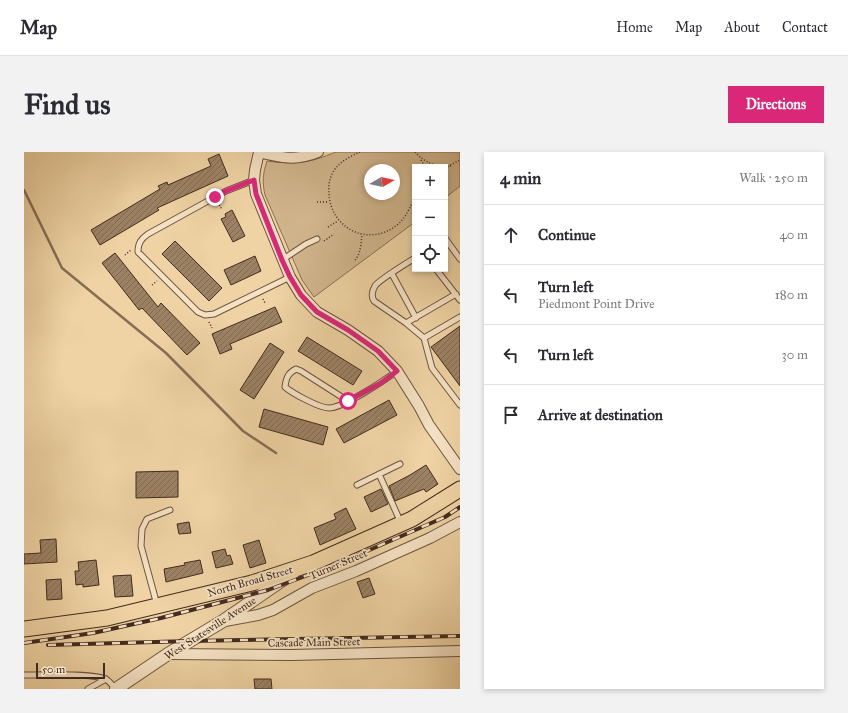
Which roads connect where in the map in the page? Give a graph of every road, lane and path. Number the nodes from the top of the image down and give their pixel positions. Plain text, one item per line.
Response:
1 (259, 152) edge
2 (318, 152) edge
3 (360, 152) edge
4 (415, 152) edge
5 (420, 158) junction
6 (460, 160) edge
7 (423, 164) edge
8 (451, 166) junction
9 (448, 167) edge
10 (254, 180) junction
11 (414, 200) edge
12 (317, 202) dead end
13 (329, 202) junction
14 (338, 220) junction
15 (328, 227) dead end
16 (334, 234) dead end
17 (362, 235) junction
18 (317, 239) dead end
19 (448, 242) edge
20 (320, 244) dead end
21 (460, 259) edge
22 (282, 260) junction
23 (355, 260) dead end
24 (412, 260) edge
25 (438, 272) edge
26 (392, 274) junction
27 (290, 277) junction
28 (456, 294) junction
29 (460, 300) edge
30 (460, 317) edge
31 (416, 318) junction
32 (406, 323) junction
33 (424, 338) junction
34 (397, 371) junction
35 (348, 401) junction
36 (460, 405) edge
37 (400, 464) dead end
38 (460, 469) edge
39 (379, 474) junction
40 (357, 485) dead end
41 (460, 489) edge
42 (170, 510) dead end
43 (460, 522) edge
44 (402, 524) junction
45 (303, 566) junction
46 (157, 606) junction
47 (223, 621) junction
48 (24, 629) edge
49 (460, 651) edge
50 (168, 654) junction
51 (24, 675) edge
52 (106, 679) junction
53 (88, 689) edge
54 (116, 689) edge

1 - 2 street
1 - 10 street
3 - 13 path
4 - 5 path
5 - 7 path
5 - 8 path
6 - 8 path
8 - 9 path
10 - 22 street
10 - 27 lane
11 - 17 path
12 - 13 path
13 - 14 path
14 - 15 path
14 - 17 path
16 - 20 path
17 - 23 path
18 - 22 lane
19 - 21 lane
22 - 27 street
24 - 26 lane
25 - 28 lane
26 - 31 lane
26 - 32 lane
27 - 34 street
28 - 29 lane
28 - 31 lane
30 - 33 lane
31 - 32 lane
32 - 33 lane
33 - 36 lane
34 - 35 lane
34 - 38 street
35 - 35 lane
37 - 39 lane
39 - 40 lane
39 - 44 lane
41 - 44 main road, North Broad Street
42 - 46 lane
43 - 47 street, Turner Street
44 - 45 main road, North Broad Street
45 - 46 main road, North Broad Street
45 - 47 street, West Statesville Avenue
46 - 48 main road, North Broad Street
47 - 50 street, West Statesville Avenue
49 - 50 street, Cascade Main Street
50 - 54 street, West Statesville Avenue
51 - 52 lane
52 - 53 lane
52 - 54 lane

